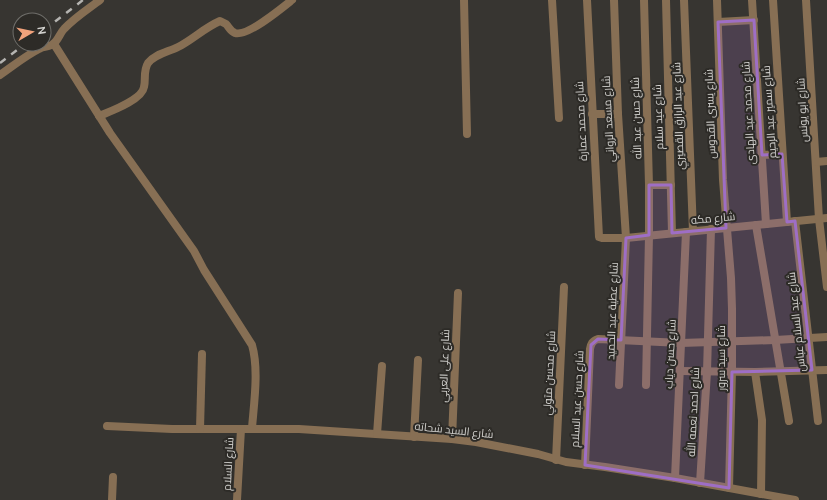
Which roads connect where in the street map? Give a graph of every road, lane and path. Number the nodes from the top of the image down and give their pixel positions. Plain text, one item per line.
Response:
1 (100, 0) edge
2 (292, 0) edge
3 (464, 0) edge
4 (552, 0) edge
5 (587, 0) edge
6 (614, 0) edge
7 (644, 0) edge
8 (666, 0) edge
9 (684, 0) edge
10 (717, 0) edge
11 (752, 0) edge
12 (773, 0) edge
13 (806, 0) edge
14 (754, 20) junction
15 (718, 22) junction
16 (54, 44) junction
17 (0, 75) edge
18 (592, 114) junction
19 (618, 114) junction
20 (99, 116) junction
21 (559, 118) dead end
22 (467, 134) dead end
23 (782, 154) junction
24 (762, 155) junction
25 (827, 161) edge
26 (816, 162) junction
27 (649, 185) junction
28 (671, 185) junction
29 (823, 219) edge
30 (791, 222) junction
31 (766, 224) junction
32 (756, 225) junction
33 (726, 228) junction
34 (712, 229) junction
35 (690, 231) junction
36 (672, 233) junction
37 (649, 235) junction
38 (602, 238) joint
39 (626, 238) junction
40 (564, 287) dead end
41 (827, 287) edge
42 (458, 293) dead end
43 (827, 337) edge
44 (808, 338) junction
45 (621, 340) junction
46 (775, 340) junction
47 (732, 341) junction
48 (647, 342) junction
49 (708, 342) junction
50 (681, 343) junction
51 (202, 354) dead end
52 (418, 360) dead end
53 (382, 366) dead end
54 (812, 370) junction
55 (827, 370) edge
56 (780, 371) junction
57 (680, 372) junction
58 (707, 372) junction
59 (732, 372) junction
60 (755, 372) junction
61 (619, 385) dead end
62 (646, 385) dead end
63 (789, 421) dead end
64 (818, 421) dead end
65 (106, 426) dead end
66 (252, 428) junction
67 (200, 429) junction
68 (241, 429) junction
69 (377, 434) junction
70 (414, 437) junction
71 (452, 439) junction
72 (556, 460) junction
73 (585, 465) junction
74 (113, 477) dead end
75 (675, 478) junction
76 (700, 482) junction
77 (729, 488) junction
78 (761, 494) junction
79 (112, 500) edge
80 (237, 500) edge
81 (795, 500) edge

1 - 16 street
2 - 20 street
3 - 22 street
4 - 21 street
5 - 18 street, شارع محمد عمارة
6 - 19 street, شارع مسعد الرواني
7 - 27 street, شارع حسن عبد الله
8 - 28 street, شارع عيد سلام
9 - 35 street, شارع عبد الرازق القصيري
10 - 15 street, شارع يسرى القدوس
11 - 14 street, شارع محمد عبد الهادى
12 - 23 street, شارع سمير عبد الرحيم
13 - 26 street, شارع ابو يونس
14 - 15 street
14 - 24 street, شارع محمد عبد الهادى
15 - 33 street, شارع يسرى القدوس
16 - 17 street
16 - 20 street
18 - 19 street
18 - 38 street, شارع محمد عمارة
19 - 39 street, شارع مسعد الرواني
20 - 66 street
23 - 24 street
23 - 30 street, شارع سمير عبد الرحيم
24 - 31 street, شارع محمد عبد الهادى
25 - 26 street
26 - 29 street, شارع ابو يونس
27 - 28 street
27 - 37 street, شارع حسن عبد الله
28 - 36 street, شارع عيد سلام
29 - 30 street, شارع مكه
29 - 41 street, شارع ابو يونس
30 - 31 street, شارع مكه
30 - 44 street, شارع عبد السلام عباس
31 - 32 street, شارع مكه
32 - 33 street, شارع مكه
32 - 46 street
33 - 34 street, شارع مكه
33 - 47 street, شارع سيد سرور
34 - 35 street, شارع مكه
34 - 49 street, شارع احمد نعمه الله
35 - 36 street, شارع مكه
35 - 50 street, شارع حسن دياب
36 - 37 street, شارع مكه
37 - 39 street, شارع مكه
37 - 48 street, شارع حسن عبد الله
38 - 39 street, شارع مكه
39 - 45 street, شارع عطية عبد الحميد
40 - 72 street, شارع محسن متولي
42 - 71 street, شارع على العربي
43 - 44 street
44 - 46 street
44 - 54 street, شارع عبد السلام عباس
45 - 48 street
45 - 61 street, شارع عطية عبد الحميد
45 - 73 street, شارع حسن عبد السلام
46 - 47 street
46 - 56 street
47 - 49 street
47 - 59 street, شارع سيد سرور
48 - 50 street
48 - 62 street, شارع حسن عبد الله
49 - 50 street
49 - 58 street, شارع احمد نعمه الله
50 - 57 street, شارع حسن دياب
51 - 67 street
52 - 70 street
53 - 69 street
54 - 55 street
54 - 56 street
54 - 64 street, شارع عبد السلام عباس
56 - 60 street
56 - 63 street
57 - 58 street
57 - 75 street, شارع حسن دياب
58 - 59 street
58 - 76 street, شارع احمد نعمه الله
59 - 60 street
59 - 77 street, شارع سيد سرور
60 - 78 street
65 - 67 street, شارع السيد شحاته
66 - 68 street, شارع السيد شحاته
66 - 69 street, شارع السيد شحاته
67 - 68 street, شارع السيد شحاته
68 - 80 street, شارع السلام
69 - 70 street, شارع السيد شحاته
70 - 71 street, شارع السيد شحاته
71 - 72 street, شارع السيد شحاته
72 - 73 street, شارع السيد شحاته
73 - 75 street, شارع السيد شحاته
74 - 79 street
75 - 76 street, شارع السيد شحاته
76 - 77 street, شارع السيد شحاته
77 - 78 street, شارع السيد شحاته
78 - 81 street, شارع السيد شحاته

